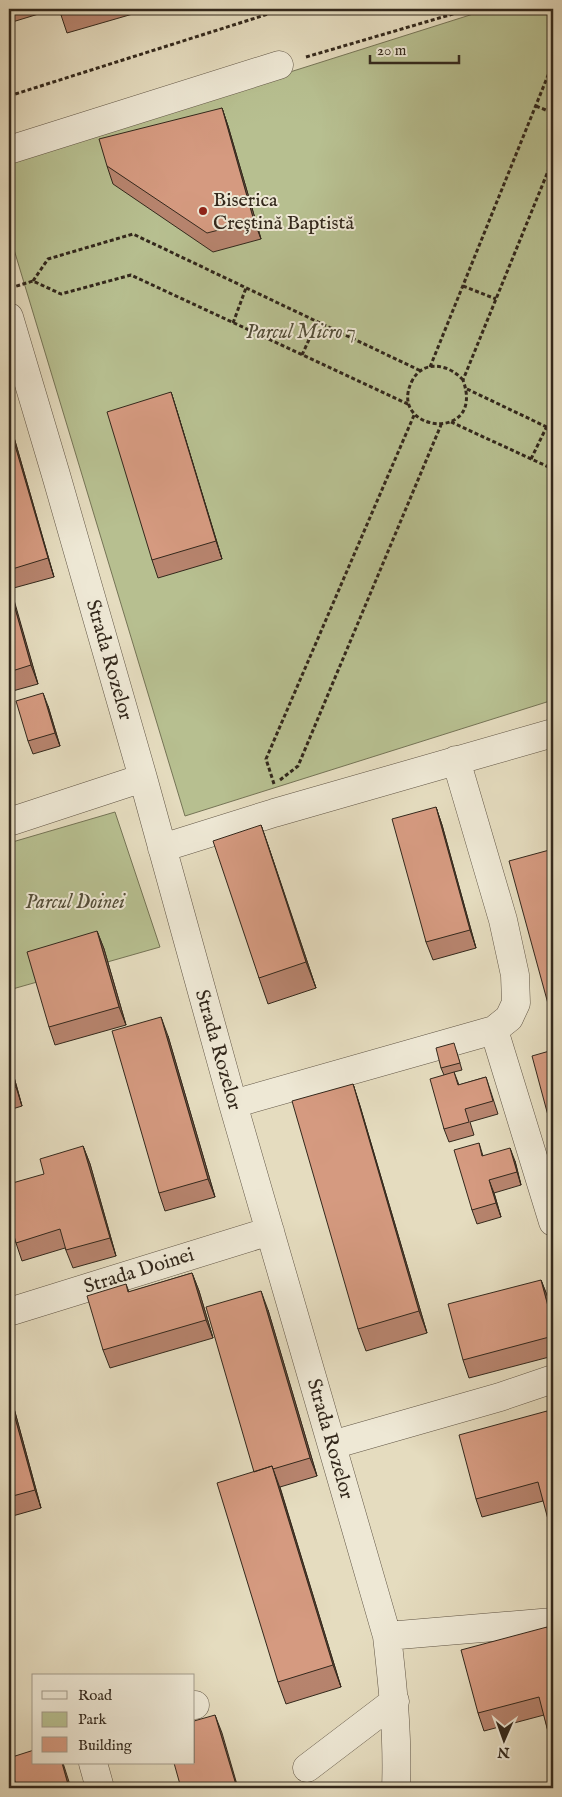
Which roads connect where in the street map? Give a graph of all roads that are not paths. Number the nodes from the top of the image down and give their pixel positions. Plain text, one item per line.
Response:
1 (279, 65) road end
2 (9, 150) edge
3 (9, 317) edge
4 (553, 733) edge
5 (456, 760) junction
6 (143, 778) junction
7 (9, 822) edge
8 (162, 848) junction
9 (494, 1030) junction
10 (232, 1104) junction
11 (553, 1222) edge
12 (270, 1231) junction
13 (9, 1312) edge
14 (553, 1379) edge
15 (332, 1445) junction
16 (553, 1622) edge
17 (387, 1636) junction
18 (395, 1701) junction
19 (93, 1764) edge
20 (307, 1768) dead end
21 (100, 1788) edge
22 (396, 1788) edge

1 - 2 street
3 - 6 street, Strada Rozelor
4 - 5 street
5 - 8 street
5 - 9 street
6 - 7 street
6 - 8 street, Strada Rozelor
8 - 10 street, Strada Rozelor
9 - 10 street
9 - 11 street
10 - 12 street, Strada Rozelor
12 - 13 street, Strada Doinei
12 - 15 street, Strada Rozelor
14 - 15 street
15 - 17 street, Strada Rozelor
16 - 17 street
17 - 18 street, Strada Rozelor
18 - 20 street
18 - 22 street, Strada Rozelor
19 - 21 street

